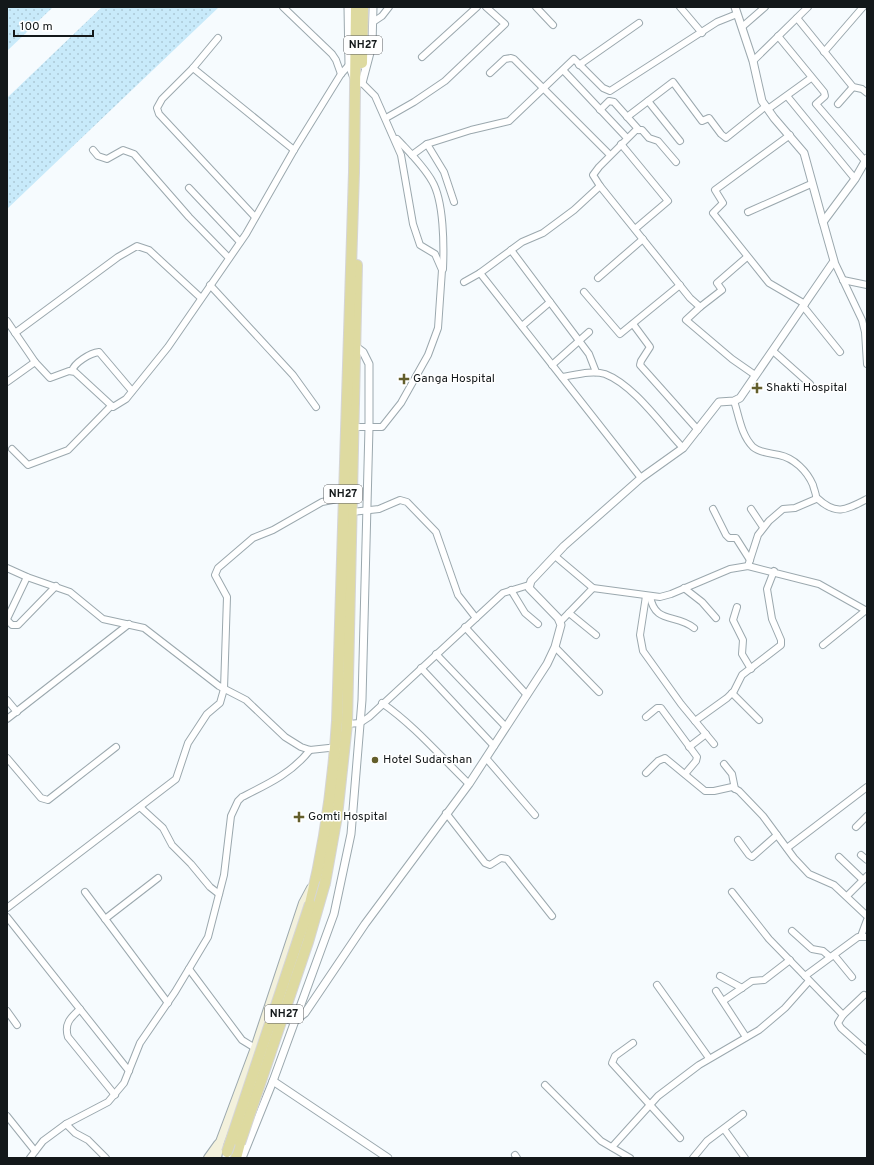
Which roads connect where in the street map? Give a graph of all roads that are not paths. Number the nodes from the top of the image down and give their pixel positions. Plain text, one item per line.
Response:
1 (283, 7) edge
2 (348, 7) edge
3 (356, 7) edge
4 (363, 7) edge
5 (373, 7) edge
6 (389, 7) edge
7 (477, 7) edge
8 (486, 7) edge
9 (536, 7) edge
10 (680, 7) edge
11 (764, 7) edge
12 (808, 7) edge
13 (864, 7) edge
14 (736, 10) edge
15 (797, 18) junction
16 (372, 22) junction
17 (639, 23) dead end
18 (553, 25) dead end
19 (742, 27) junction
20 (702, 33) junction
21 (778, 36) junction
22 (218, 38) dead end
23 (824, 52) junction
24 (422, 57) dead end
25 (753, 61) junction
26 (579, 65) junction
27 (349, 66) junction
28 (194, 68) junction
29 (563, 70) junction
30 (490, 73) dead end
31 (341, 74) junction
32 (812, 78) junction
33 (359, 82) junction
34 (544, 87) junction
35 (853, 87) junction
36 (867, 93) edge
37 (787, 96) junction
38 (648, 101) junction
39 (838, 104) dead end
40 (767, 108) junction
41 (600, 110) junction
42 (627, 116) junction
43 (386, 118) junction
44 (639, 130) junction
45 (790, 134) junction
46 (394, 136) junction
47 (627, 138) junction
48 (680, 141) dead end
49 (426, 144) junction
50 (621, 144) junction
51 (93, 150) dead end
52 (294, 150) junction
53 (412, 155) junction
54 (610, 155) junction
55 (866, 159) edge
56 (676, 162) dead end
57 (855, 179) junction
58 (812, 184) junction
59 (600, 186) junction
60 (189, 188) dead end
61 (454, 202) dead end
62 (748, 212) dead end
63 (255, 217) junction
64 (823, 222) junction
65 (635, 229) junction
66 (643, 239) junction
67 (240, 242) junction
68 (512, 250) junction
69 (747, 257) junction
70 (229, 258) junction
71 (834, 261) junction
72 (442, 270) junction
73 (480, 273) junction
74 (598, 278) dead end
75 (843, 280) junction
76 (464, 282) dead end
77 (210, 285) junction
78 (680, 285) junction
79 (867, 285) edge
80 (584, 292) dead end
81 (201, 298) junction
82 (550, 302) junction
83 (804, 305) junction
84 (700, 307) junction
85 (7, 322) edge
86 (633, 324) junction
87 (522, 326) junction
88 (589, 332) dead end
89 (15, 333) junction
90 (579, 341) junction
91 (355, 346) junction
92 (772, 351) junction
93 (840, 352) dead end
94 (35, 362) junction
95 (867, 364) edge
96 (552, 365) junction
97 (72, 371) junction
98 (596, 372) junction
99 (755, 375) junction
100 (562, 377) junction
101 (7, 382) edge
102 (810, 384) dead end
103 (132, 391) junction
104 (734, 401) junction
105 (111, 406) junction
106 (316, 407) dead end
107 (369, 427) junction
108 (353, 428) junction
109 (698, 430) junction
110 (683, 448) junction
111 (12, 449) dead end
112 (641, 478) junction
113 (343, 498) junction
114 (817, 498) junction
115 (867, 498) edge
116 (713, 509) dead end
117 (750, 509) dead end
118 (368, 510) junction
119 (352, 512) junction
120 (763, 527) junction
121 (555, 556) junction
122 (750, 560) junction
123 (748, 566) junction
124 (7, 568) edge
125 (774, 571) junction
126 (27, 577) junction
127 (529, 585) junction
128 (56, 586) junction
129 (593, 588) junction
130 (684, 588) junction
131 (511, 590) junction
132 (648, 596) junction
133 (737, 607) dead end
134 (866, 611) edge
135 (569, 613) junction
136 (476, 618) junction
137 (716, 618) dead end
138 (7, 620) edge
139 (560, 622) junction
140 (129, 624) junction
141 (538, 624) dead end
142 (466, 627) junction
143 (694, 628) dead end
144 (596, 635) dead end
145 (823, 646) dead end
146 (555, 647) junction
147 (436, 654) junction
148 (421, 668) junction
149 (751, 669) junction
150 (224, 689) junction
151 (599, 692) dead end
152 (732, 693) junction
153 (527, 695) junction
154 (7, 700) edge
155 (382, 703) junction
156 (17, 712) junction
157 (646, 717) dead end
158 (7, 719) edge
159 (760, 720) dead end
160 (695, 721) junction
161 (360, 723) junction
162 (347, 724) junction
163 (506, 727) junction
164 (706, 734) junction
165 (714, 744) dead end
166 (494, 746) junction
167 (116, 747) dead end
168 (340, 747) junction
169 (689, 747) junction
170 (310, 750) junction
171 (7, 758) edge
172 (486, 758) junction
173 (724, 764) dead end
174 (646, 774) dead end
175 (685, 774) junction
176 (469, 784) junction
177 (867, 787) edge
178 (735, 789) junction
179 (140, 807) junction
180 (446, 813) junction
181 (536, 815) dead end
182 (867, 816) edge
183 (856, 827) dead end
184 (777, 835) junction
185 (738, 840) dead end
186 (787, 848) junction
187 (861, 854) dead end
188 (839, 857) dead end
189 (867, 860) edge
190 (158, 878) dead end
191 (865, 878) edge
192 (321, 880) junction
193 (85, 892) dead end
194 (732, 892) dead end
195 (219, 894) junction
196 (846, 896) junction
197 (7, 908) edge
198 (552, 916) dead end
199 (867, 916) edge
200 (7, 917) edge
201 (105, 919) junction
202 (867, 920) edge
203 (792, 930) dead end
204 (864, 936) edge
205 (832, 956) junction
206 (790, 960) junction
207 (189, 969) junction
208 (720, 976) dead end
209 (852, 977) dead end
210 (807, 978) junction
211 (656, 985) dead end
212 (742, 988) junction
213 (716, 991) dead end
214 (864, 995) dead end
215 (723, 1001) junction
216 (168, 1003) junction
217 (80, 1009) junction
218 (7, 1011) edge
219 (266, 1015) junction
220 (843, 1015) junction
221 (294, 1021) junction
222 (17, 1025) dead end
223 (746, 1037) junction
224 (633, 1043) dead end
225 (255, 1048) junction
226 (867, 1051) edge
227 (709, 1058) junction
228 (129, 1071) junction
229 (273, 1081) junction
230 (544, 1085) dead end
231 (115, 1095) junction
232 (648, 1105) junction
233 (743, 1114) dead end
234 (7, 1116) edge
235 (66, 1124) junction
236 (724, 1129) junction
237 (680, 1138) dead end
238 (220, 1142) junction
239 (612, 1147) junction
240 (35, 1151) junction
241 (226, 1155) edge
242 (30, 1158) edge
243 (106, 1158) edge
244 (208, 1158) edge
245 (218, 1158) edge
246 (236, 1158) edge
247 (242, 1158) edge
248 (388, 1158) edge
249 (630, 1158) edge
250 (693, 1158) edge
251 (745, 1158) edge

1 - 31 street
2 - 27 street
3 - 33 highway, NH27
4 - 33 highway, NH27
5 - 16 street
6 - 16 street
7 - 24 street
8 - 43 street
9 - 18 street
10 - 20 street
11 - 19 street
12 - 15 street
13 - 23 street
14 - 19 street
14 - 20 street
15 - 21 street
15 - 23 street
16 - 33 street
17 - 26 street
19 - 25 street
20 - 26 street
21 - 25 street
21 - 32 street
22 - 28 street
23 - 35 street
25 - 40 street
26 - 29 street
27 - 31 street
27 - 33 street
28 - 52 street
28 - 63 street
29 - 34 street
29 - 41 street
30 - 34 street
31 - 52 street
32 - 37 street
32 - 55 street
33 - 43 street
33 - 91 highway, NH27
33 - 113 highway, NH27
34 - 49 street
34 - 54 street
35 - 36 street
35 - 39 street
37 - 40 street
37 - 57 street
38 - 40 street
38 - 42 street
38 - 48 street
40 - 45 street
41 - 42 street
41 - 47 street
42 - 44 street
43 - 46 street
44 - 47 street
44 - 56 street
45 - 58 street
45 - 69 street
46 - 53 street
46 - 72 street
47 - 50 street
49 - 53 street
49 - 61 street
50 - 54 street
50 - 65 street
51 - 70 street
52 - 63 street
53 - 72 street
54 - 59 street
55 - 57 street
57 - 64 street
58 - 62 street
58 - 64 street
59 - 65 street
59 - 68 street
60 - 67 street
63 - 67 street
64 - 71 street
65 - 66 street
66 - 74 street
66 - 78 street
67 - 70 street
68 - 73 street
68 - 82 street
69 - 83 street
69 - 84 street
70 - 77 street
71 - 75 street
71 - 83 street
72 - 107 street
73 - 76 street
73 - 87 street
75 - 79 street
75 - 95 street
77 - 81 street
77 - 106 street
78 - 84 street
78 - 86 street
80 - 86 street
81 - 89 street
81 - 103 street
82 - 87 street
82 - 90 street
83 - 92 street
83 - 93 street
84 - 99 street
85 - 89 street
86 - 109 street
87 - 96 street
88 - 90 street
89 - 94 street
90 - 96 street
90 - 98 street
91 - 107 street
91 - 108 highway, NH27
92 - 99 street
92 - 102 street
94 - 97 street
94 - 101 street
96 - 100 street
97 - 103 street
97 - 105 street
98 - 100 street
98 - 110 street
99 - 104 street
100 - 112 street
103 - 105 street
104 - 109 street
104 - 114 street
105 - 111 street
107 - 108 street
107 - 118 street
108 - 119 highway, NH27
109 - 110 street
110 - 112 street
112 - 121 street
113 - 150 street
113 - 168 highway, NH27
114 - 115 street
114 - 120 street
116 - 122 street
117 - 120 street
118 - 119 street
118 - 136 street
118 - 161 street
119 - 162 highway, NH27
120 - 122 street
121 - 127 street
121 - 129 street
122 - 123 street
123 - 125 street
123 - 130 street
124 - 126 street
125 - 134 street
125 - 149 street
126 - 128 street
126 - 138 street
127 - 131 street
127 - 139 street
128 - 138 street
128 - 140 street
129 - 132 street
129 - 135 street
130 - 132 street
130 - 137 street
131 - 136 street
131 - 141 street
132 - 143 street
132 - 160 street
133 - 149 street
134 - 145 street
135 - 139 street
135 - 144 street
136 - 142 street
139 - 146 street
140 - 150 street
140 - 156 street
142 - 147 street
142 - 153 street
146 - 151 street
146 - 153 street
147 - 148 street
147 - 163 street
148 - 155 street
148 - 166 street
149 - 152 street
150 - 170 street
150 - 179 street
152 - 159 street
152 - 160 street
153 - 163 street
154 - 156 street
155 - 161 street
155 - 176 street
156 - 158 street
157 - 169 street
160 - 164 street
161 - 162 street
161 - 221 street
162 - 168 highway, NH27
163 - 166 street
164 - 165 street
164 - 169 street
166 - 172 street
167 - 171 street
168 - 170 street
168 - 192 highway, NH27
169 - 175 street
170 - 195 street
172 - 176 street
172 - 181 street
173 - 178 street
174 - 175 street
175 - 178 street
176 - 180 street
177 - 186 street
178 - 184 street
179 - 195 street
179 - 197 street
180 - 198 street
180 - 221 street
182 - 183 street
184 - 185 street
184 - 186 street
186 - 196 street
187 - 189 street
188 - 191 street
190 - 201 street
191 - 196 street
192 - 219 main road
192 - 241 highway, NH27, bridge
192 - 246 highway, NH27, bridge
193 - 201 street
194 - 206 street
195 - 207 street
196 - 199 street
200 - 217 street
201 - 216 street
202 - 204 street
203 - 205 street
204 - 205 street
205 - 209 street
205 - 210 street
206 - 210 street
206 - 212 street
207 - 216 street
207 - 225 street
208 - 212 street
210 - 220 street
210 - 223 street
211 - 227 street
212 - 215 street
213 - 215 street
214 - 220 street
215 - 223 street
216 - 228 street
217 - 228 street
217 - 231 street
218 - 222 street
219 - 221 street
219 - 225 main road
220 - 226 street
221 - 229 street
223 - 227 street
224 - 232 street
225 - 238 main road
227 - 232 street
228 - 231 street
229 - 247 street
229 - 248 street
230 - 239 street
231 - 235 street
232 - 237 street
232 - 239 street
233 - 236 street
234 - 240 street
235 - 240 street
235 - 243 street
236 - 250 street
236 - 251 street
238 - 244 main road
238 - 245 main road
239 - 249 street
240 - 242 street

